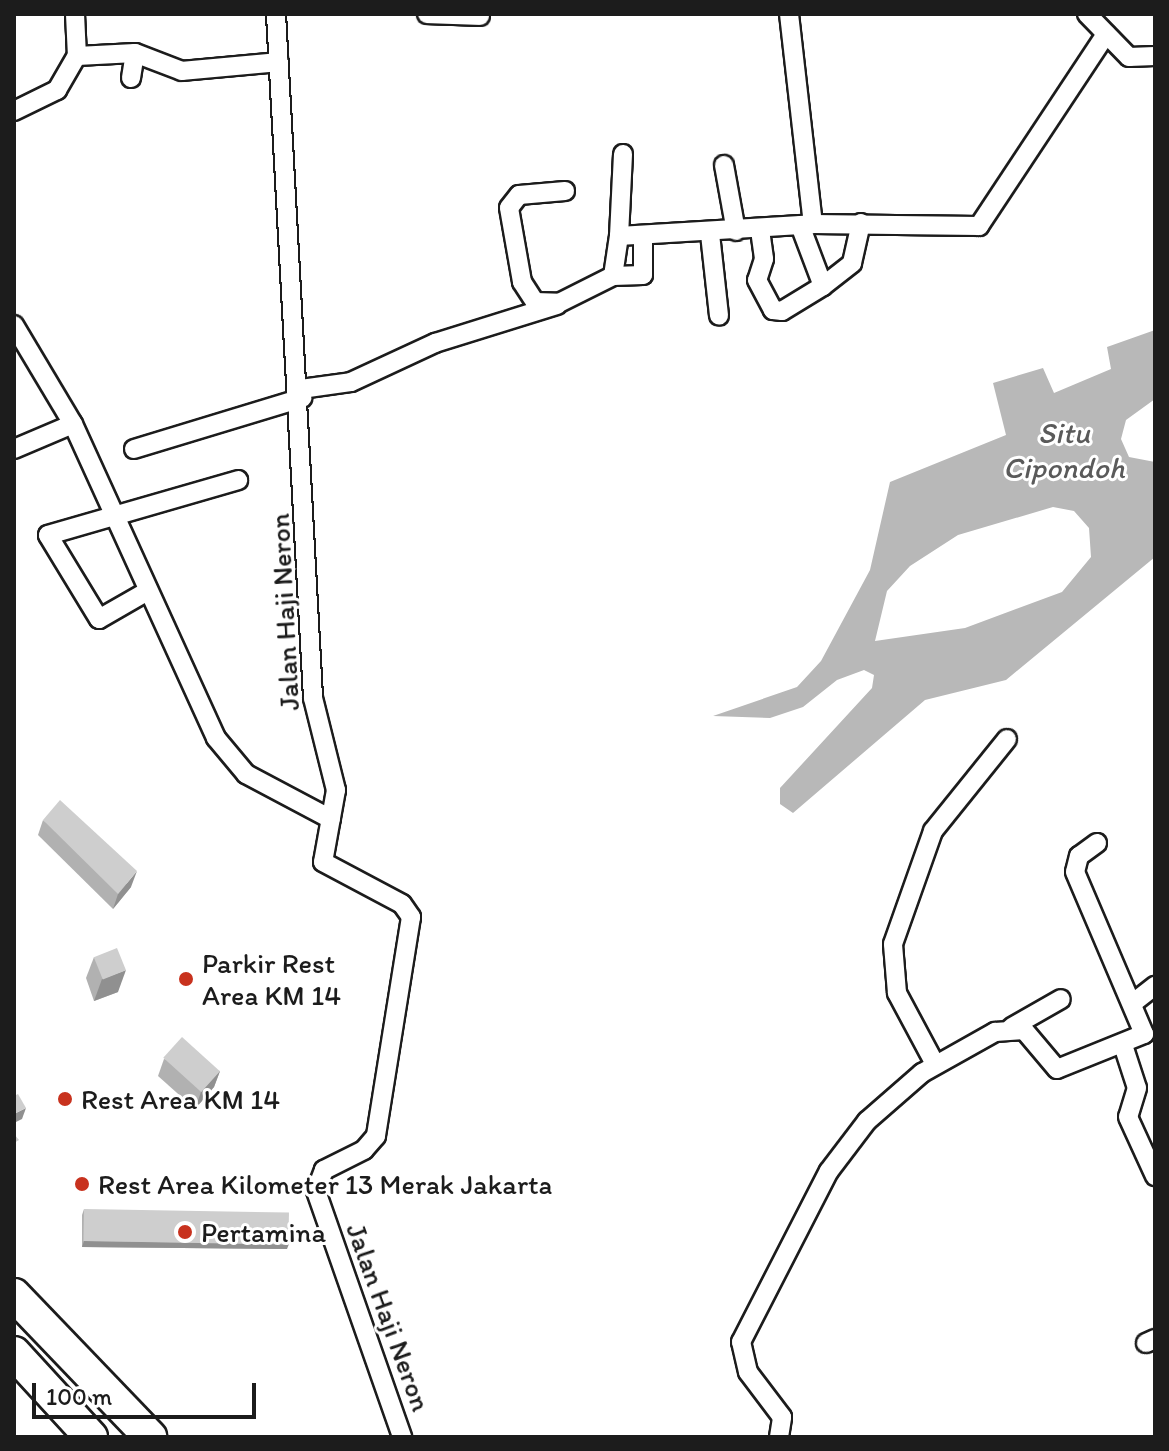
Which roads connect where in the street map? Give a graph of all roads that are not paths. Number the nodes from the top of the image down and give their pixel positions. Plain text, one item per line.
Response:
1 (75, 14) edge
2 (276, 14) edge
3 (427, 14) edge
4 (789, 14) edge
5 (1087, 14) edge
6 (480, 16) edge
7 (1106, 34) junction
8 (135, 53) junction
9 (77, 56) junction
10 (1155, 56) edge
11 (279, 62) junction
12 (131, 78) dead end
13 (14, 111) edge
14 (623, 154) dead end
15 (724, 165) dead end
16 (565, 191) dead end
17 (861, 223) junction
18 (807, 224) junction
19 (760, 230) junction
20 (736, 231) junction
21 (710, 234) junction
22 (619, 236) junction
23 (643, 237) junction
24 (613, 276) junction
25 (823, 286) junction
26 (559, 303) junction
27 (719, 316) dead end
28 (14, 325) edge
29 (301, 394) junction
30 (73, 424) junction
31 (14, 449) edge
32 (134, 449) dead end
33 (238, 480) dead end
34 (110, 512) junction
35 (146, 592) junction
36 (1007, 739) dead end
37 (331, 819) junction
38 (1097, 843) dead end
39 (1155, 986) edge
40 (1061, 999) dead end
41 (1133, 1003) junction
42 (1012, 1027) junction
43 (1150, 1036) edge
44 (1123, 1045) junction
45 (935, 1064) junction
46 (1155, 1176) edge
47 (14, 1295) edge
48 (14, 1353) edge
49 (91, 1437) edge
50 (150, 1437) edge
51 (402, 1437) edge
52 (779, 1437) edge

1 - 9 street
2 - 11 street, Jalan Haji Neron
3 - 6 street
4 - 18 street
5 - 7 street
7 - 10 street
7 - 17 street
8 - 9 street
8 - 11 street
8 - 12 street
9 - 13 street
11 - 29 street, Jalan Haji Neron
14 - 22 street
15 - 20 street
16 - 26 street
17 - 18 street
17 - 25 street
18 - 19 street
18 - 25 street
19 - 20 street
19 - 25 street
20 - 21 street
21 - 23 street
21 - 27 street
22 - 23 street
22 - 24 street
23 - 24 street
24 - 26 street
26 - 29 street
28 - 30 street
29 - 32 street
29 - 37 street, Jalan Haji Neron
30 - 31 street
30 - 34 street
33 - 34 street
34 - 35 street
34 - 35 street
35 - 37 street
36 - 45 street
37 - 51 street, Jalan Haji Neron
38 - 41 street
39 - 41 street
40 - 42 street
41 - 43 street
42 - 44 street
42 - 45 street
43 - 44 street
44 - 46 street
45 - 52 street
47 - 50 highway
48 - 49 highway

